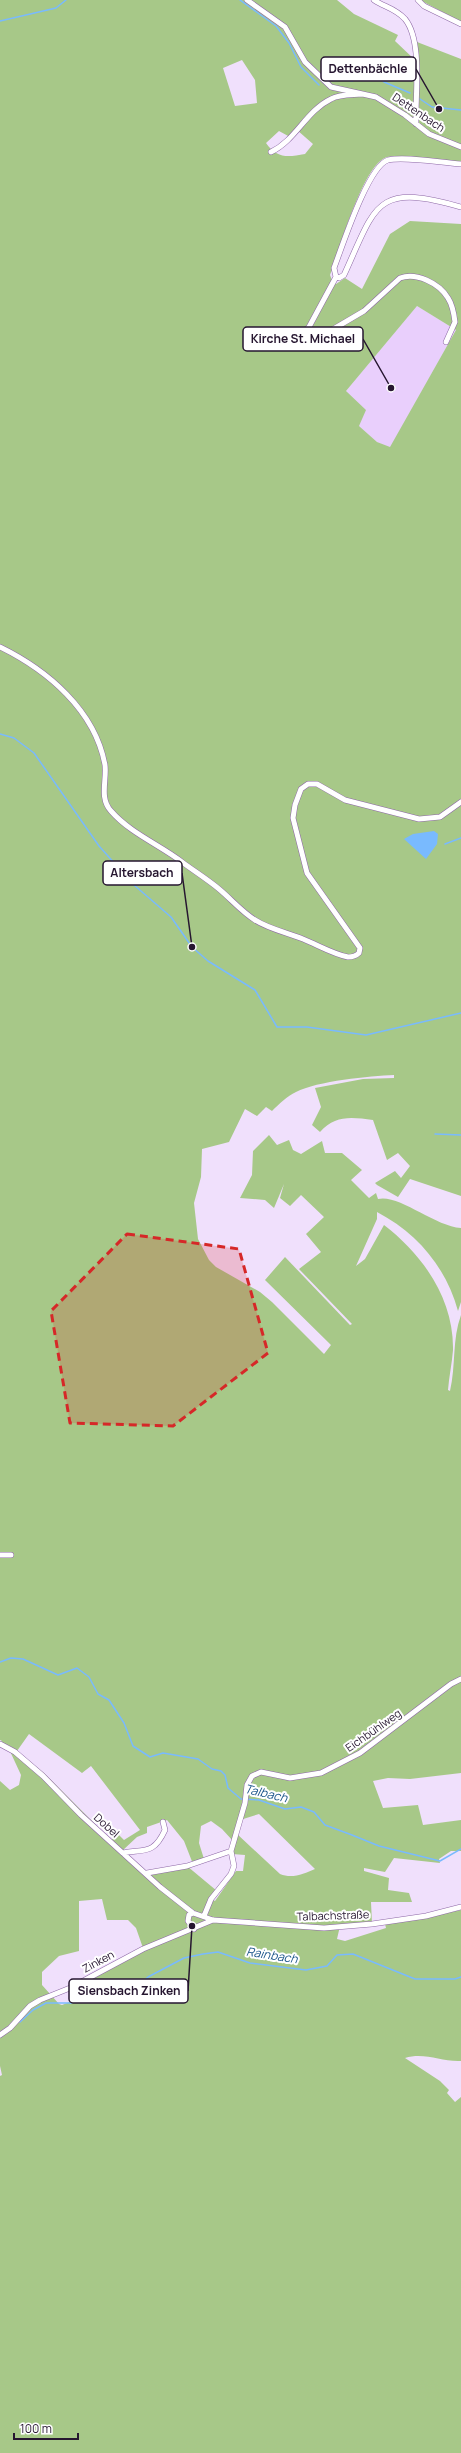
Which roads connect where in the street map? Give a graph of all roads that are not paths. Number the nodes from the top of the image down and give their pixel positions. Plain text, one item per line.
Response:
1 (247, 0) edge
2 (374, 0) edge
3 (418, 0) edge
4 (387, 2) edge
5 (461, 24) edge
6 (366, 94) junction
7 (416, 124) junction
8 (461, 147) edge
9 (271, 152) dead end
10 (461, 164) edge
11 (461, 207) edge
12 (336, 277) junction
13 (446, 342) dead end
14 (0, 647) edge
15 (461, 802) edge
16 (0, 1555) edge
17 (11, 1556) dead end
18 (461, 1679) edge
19 (0, 1744) edge
20 (163, 1822) dead end
21 (231, 1851) junction
22 (124, 1853) junction
23 (147, 1874) junction
24 (461, 1907) edge
25 (193, 1913) junction
26 (204, 1916) junction
27 (213, 1920) junction
28 (194, 1929) junction
29 (0, 2035) edge

1 - 6 street, Dettenbach
2 - 4 street
3 - 5 street
4 - 7 street
6 - 7 street, Dettenbach
6 - 9 street, Dettenbach
7 - 8 street, Dettenbach
10 - 12 street
11 - 12 street
12 - 13 street
14 - 15 street
16 - 17 street
18 - 21 street, Eichbühlweg
19 - 22 street, Dobel
20 - 22 street
21 - 23 street
21 - 26 street, Eichbühlweg
22 - 23 street, Dobel
23 - 25 street, Dobel
24 - 27 street, Talbachstraße
25 - 26 street, Dobel
25 - 28 street
26 - 27 street, Talbachstraße
27 - 28 street, Zinken
28 - 29 street, Zinken

